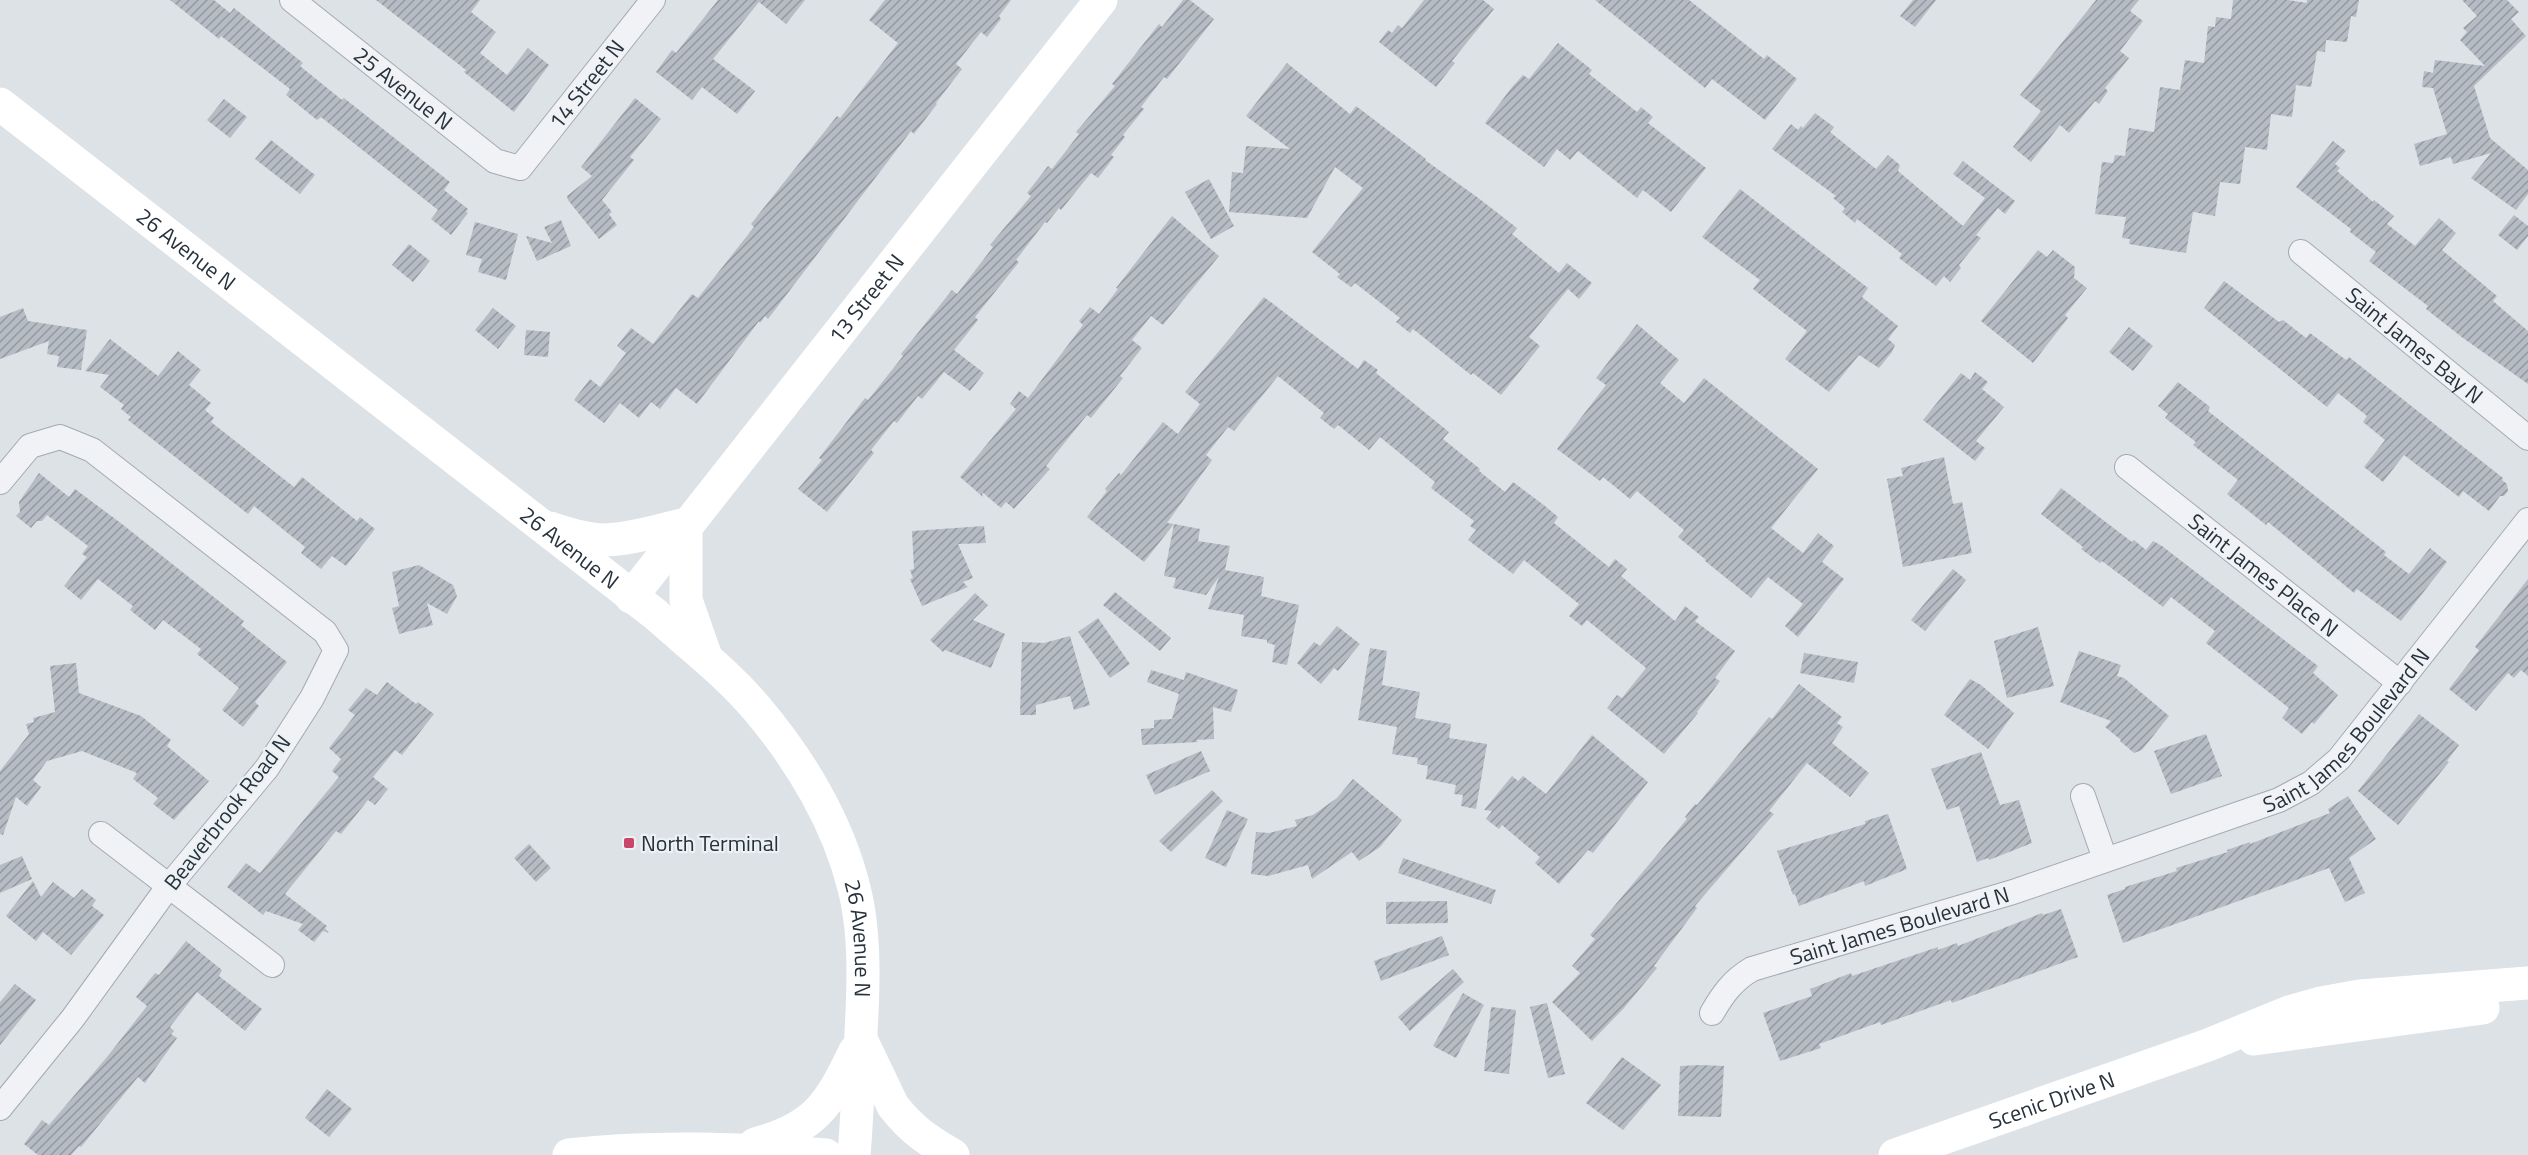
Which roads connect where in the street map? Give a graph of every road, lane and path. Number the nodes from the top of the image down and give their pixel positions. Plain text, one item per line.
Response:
1 (292, 0) edge
2 (653, 0) edge
3 (1101, 0) edge
4 (0, 104) edge
5 (520, 168) joint
6 (2301, 252) dead end
7 (2528, 438) edge
8 (2127, 467) dead end
9 (0, 482) edge
10 (2528, 520) edge
11 (537, 524) junction
12 (686, 524) junction
13 (631, 597) junction
14 (707, 660) junction
15 (2400, 683) junction
16 (2083, 796) dead end
17 (101, 834) dead end
18 (2105, 859) junction
19 (168, 887) junction
20 (272, 965) dead end
21 (2528, 983) edge
22 (2528, 1005) edge
23 (1712, 1013) dead end
24 (861, 1039) junction
25 (2208, 1045) junction
26 (0, 1108) edge
27 (739, 1149) junction
28 (569, 1155) edge
29 (826, 1155) edge
30 (854, 1155) edge
31 (953, 1155) edge
32 (1895, 1155) edge

1 - 5 street, 25 Avenue N
2 - 5 street, 14 Street N
3 - 12 main road, 13 Street N
4 - 11 main road, 26 Avenue N
6 - 7 street, Saint James Bay N
8 - 15 street, Saint James Place N
9 - 19 street, Beaverbrook Road N
10 - 15 street, Saint James Boulevard N
11 - 12 main road
11 - 13 main road, 26 Avenue N
12 - 13 main road, 13 Street N
12 - 14 main road
13 - 14 main road, 26 Avenue N
14 - 24 main road, 26 Avenue N
15 - 18 street, Saint James Boulevard N
16 - 18 street
17 - 19 street
18 - 23 street, Saint James Boulevard N
19 - 20 street
19 - 26 street, Beaverbrook Road N
21 - 25 main road, Scenic Drive N
22 - 25 main road, Scenic Drive N
24 - 27 main road
24 - 30 main road, 26 Avenue N
24 - 31 main road
25 - 32 main road, Scenic Drive N
27 - 28 main road
27 - 29 main road

